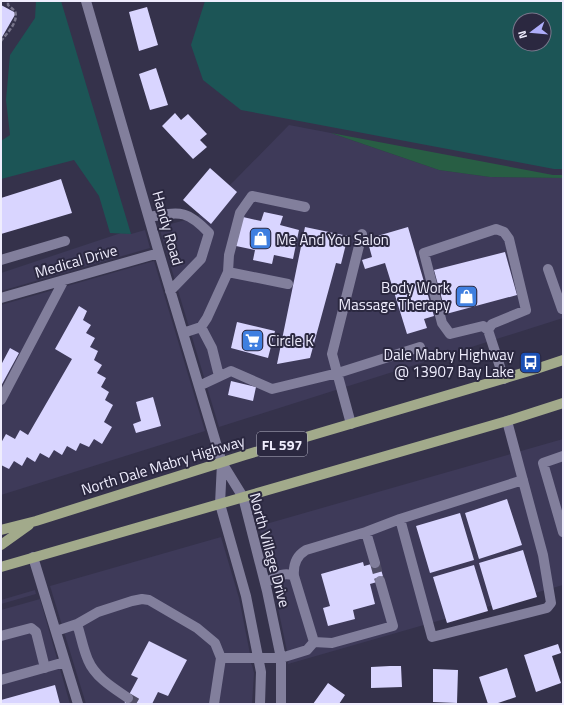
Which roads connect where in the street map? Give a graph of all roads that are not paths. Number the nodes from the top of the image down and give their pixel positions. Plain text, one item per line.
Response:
1 (86, 1) edge
2 (305, 207) dead end
3 (149, 217) junction
4 (362, 234) dead end
5 (65, 241) dead end
6 (159, 253) junction
7 (1, 260) edge
8 (548, 269) dead end
9 (228, 272) junction
10 (64, 280) junction
11 (288, 284) dead end
12 (170, 291) junction
13 (1, 298) edge
14 (563, 308) edge
15 (201, 327) junction
16 (488, 330) junction
17 (183, 333) junction
18 (420, 347) dead end
19 (563, 360) edge
20 (338, 373) junction
21 (219, 376) junction
22 (504, 378) junction
23 (199, 386) junction
24 (1, 400) edge
25 (563, 403) edge
26 (507, 421) junction
27 (351, 424) junction
28 (563, 456) edge
29 (222, 462) junction
30 (523, 480) junction
31 (243, 497) junction
32 (220, 504) junction
33 (400, 519) junction
34 (36, 521) junction
35 (1, 530) edge
36 (366, 532) junction
37 (563, 532) edge
38 (1, 545) edge
39 (33, 557) junction
40 (375, 563) tunnel mouth
41 (1, 567) edge
42 (294, 576) junction
43 (380, 581) tunnel mouth
44 (265, 583) junction
45 (77, 624) junction
46 (56, 631) junction
47 (1, 636) edge
48 (314, 642) junction
49 (221, 658) junction
50 (258, 658) junction
51 (281, 658) junction
52 (66, 662) junction
53 (45, 668) junction
54 (1, 680) edge
55 (128, 698) tunnel mouth
56 (78, 704) edge
57 (214, 704) edge
58 (260, 704) edge
59 (281, 704) edge

1 - 3 street, Handy Road
2 - 9 street
3 - 6 street, Handy Road
3 - 12 street
4 - 20 street
5 - 7 street
6 - 10 street, Medical Drive
6 - 12 street, Handy Road
8 - 14 street
9 - 11 street
9 - 15 street
10 - 13 street, Medical Drive
10 - 24 street
12 - 17 street, Handy Road
15 - 17 street
15 - 21 street
16 - 16 street
16 - 22 street
17 - 23 street, Handy Road
18 - 20 street
19 - 22 main road, North Dale Mabry Highway / FL 597
20 - 21 street
20 - 27 street
21 - 23 street
22 - 27 main road, North Dale Mabry Highway / FL 597
23 - 29 street, Handy Road
25 - 26 main road, FL 597
26 - 30 street
26 - 31 main road, FL 597
27 - 29 main road, North Dale Mabry Highway / FL 597
28 - 37 street
29 - 31 street, North Village Drive
29 - 32 street
29 - 34 main road, North Dale Mabry Highway / FL 597
30 - 33 street
30 - 33 street
31 - 32 main road, FL 597
31 - 44 street, North Village Drive
32 - 39 main road, FL 597
32 - 50 street
33 - 36 street
34 - 35 main road, North Dale Mabry Highway / FL 597
34 - 38 main road
36 - 40 street
36 - 42 street
39 - 41 main road, FL 597
39 - 46 street
42 - 44 street
42 - 48 street
43 - 48 street
44 - 51 street, North Village Drive
45 - 46 street
45 - 49 street
45 - 55 street
46 - 52 street
47 - 53 street
48 - 51 street
49 - 50 street
49 - 57 street
50 - 51 street
50 - 58 street
51 - 59 street, North Village Drive
52 - 53 street
52 - 56 street
53 - 54 street

